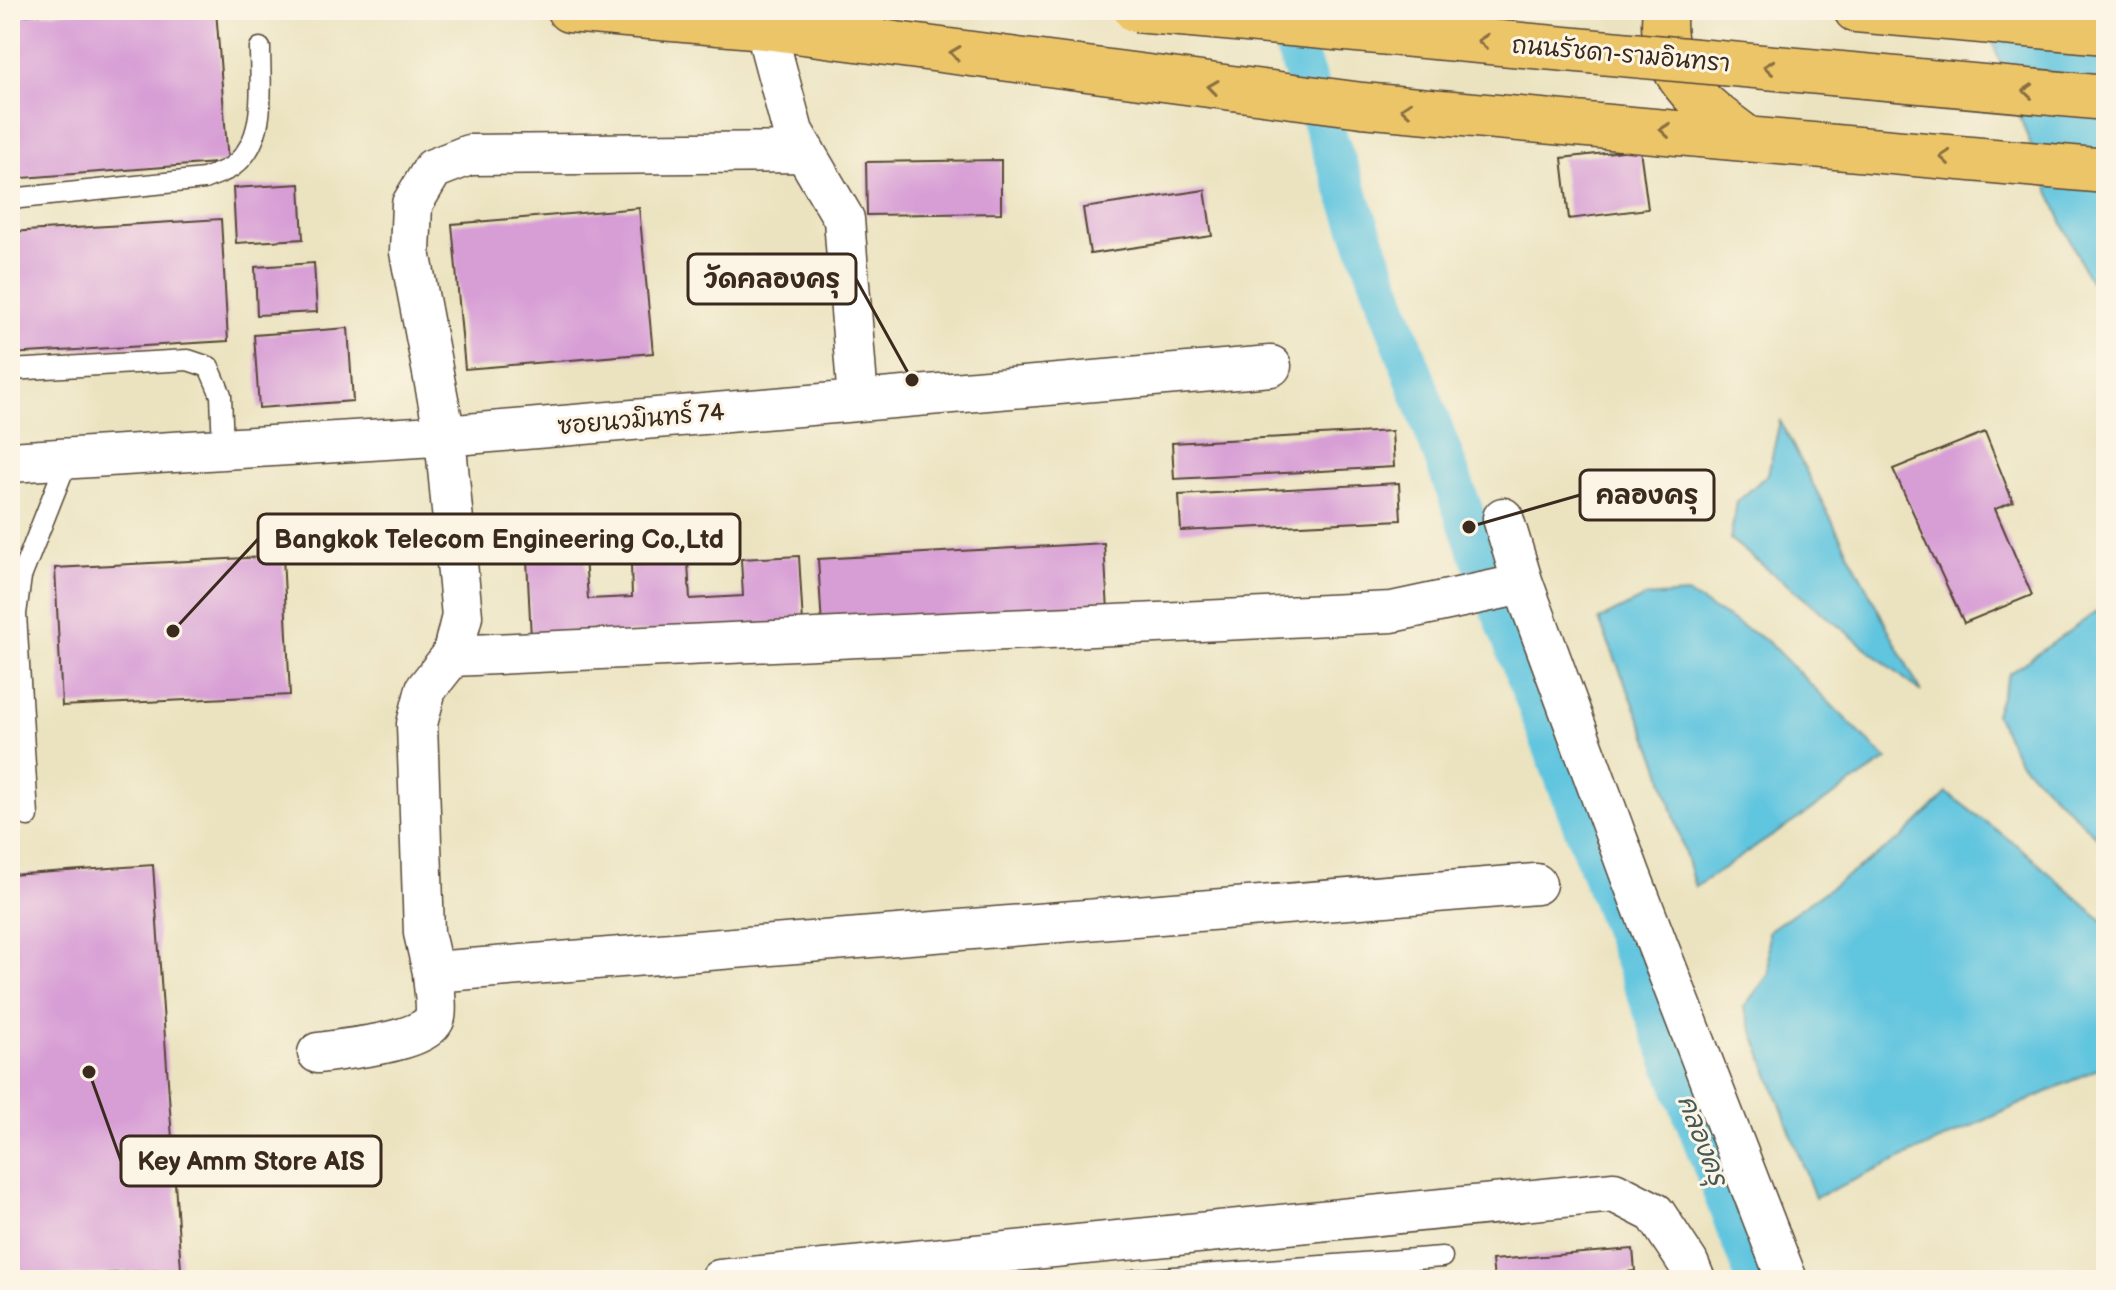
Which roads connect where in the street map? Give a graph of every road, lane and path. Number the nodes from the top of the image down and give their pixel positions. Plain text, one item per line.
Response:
1 (569, 10) edge
2 (1136, 10) edge
3 (1665, 10) edge
4 (1856, 10) edge
5 (765, 27) junction
6 (2106, 32) edge
7 (260, 48) dead end
8 (2106, 98) edge
9 (1745, 137) junction
10 (805, 152) junction
11 (2106, 171) edge
12 (10, 199) edge
13 (1271, 366) dead end
14 (10, 370) edge
15 (858, 401) junction
16 (445, 436) junction
17 (223, 449) junction
18 (68, 458) junction
19 (10, 462) edge
20 (1503, 518) dead end
21 (16, 578) edge
22 (1517, 585) junction
23 (452, 656) junction
24 (28, 816) dead end
25 (1536, 884) dead end
26 (433, 972) junction
27 (318, 1053) dead end
28 (1442, 1257) dead end
29 (720, 1280) edge
30 (1134, 1280) edge
31 (1695, 1280) edge
32 (1787, 1280) edge

1 - 5 main road
8 -> 2 main road, ถนนรัชดา-รามอินทรา, bridge
3 - 9 main road
4 - 6 main road
9 -> 5 main road
5 - 10 street
7 - 12 lane
11 -> 9 main road
10 - 15 street
10 - 16 street
13 - 15 street, ซอยนวมินทร์ 74
14 - 17 lane
15 - 16 street, ซอยนวมินทร์ 74
16 - 17 street, ซอยนวมินทร์ 74
16 - 23 street
17 - 18 street, ซอยนวมินทร์ 74
18 - 19 street, ซอยนวมินทร์ 74
18 - 21 lane
20 - 22 street
21 - 24 lane
22 - 23 street
22 - 32 street
23 - 26 street
25 - 26 street
26 - 27 street
28 - 30 lane
29 - 31 street

